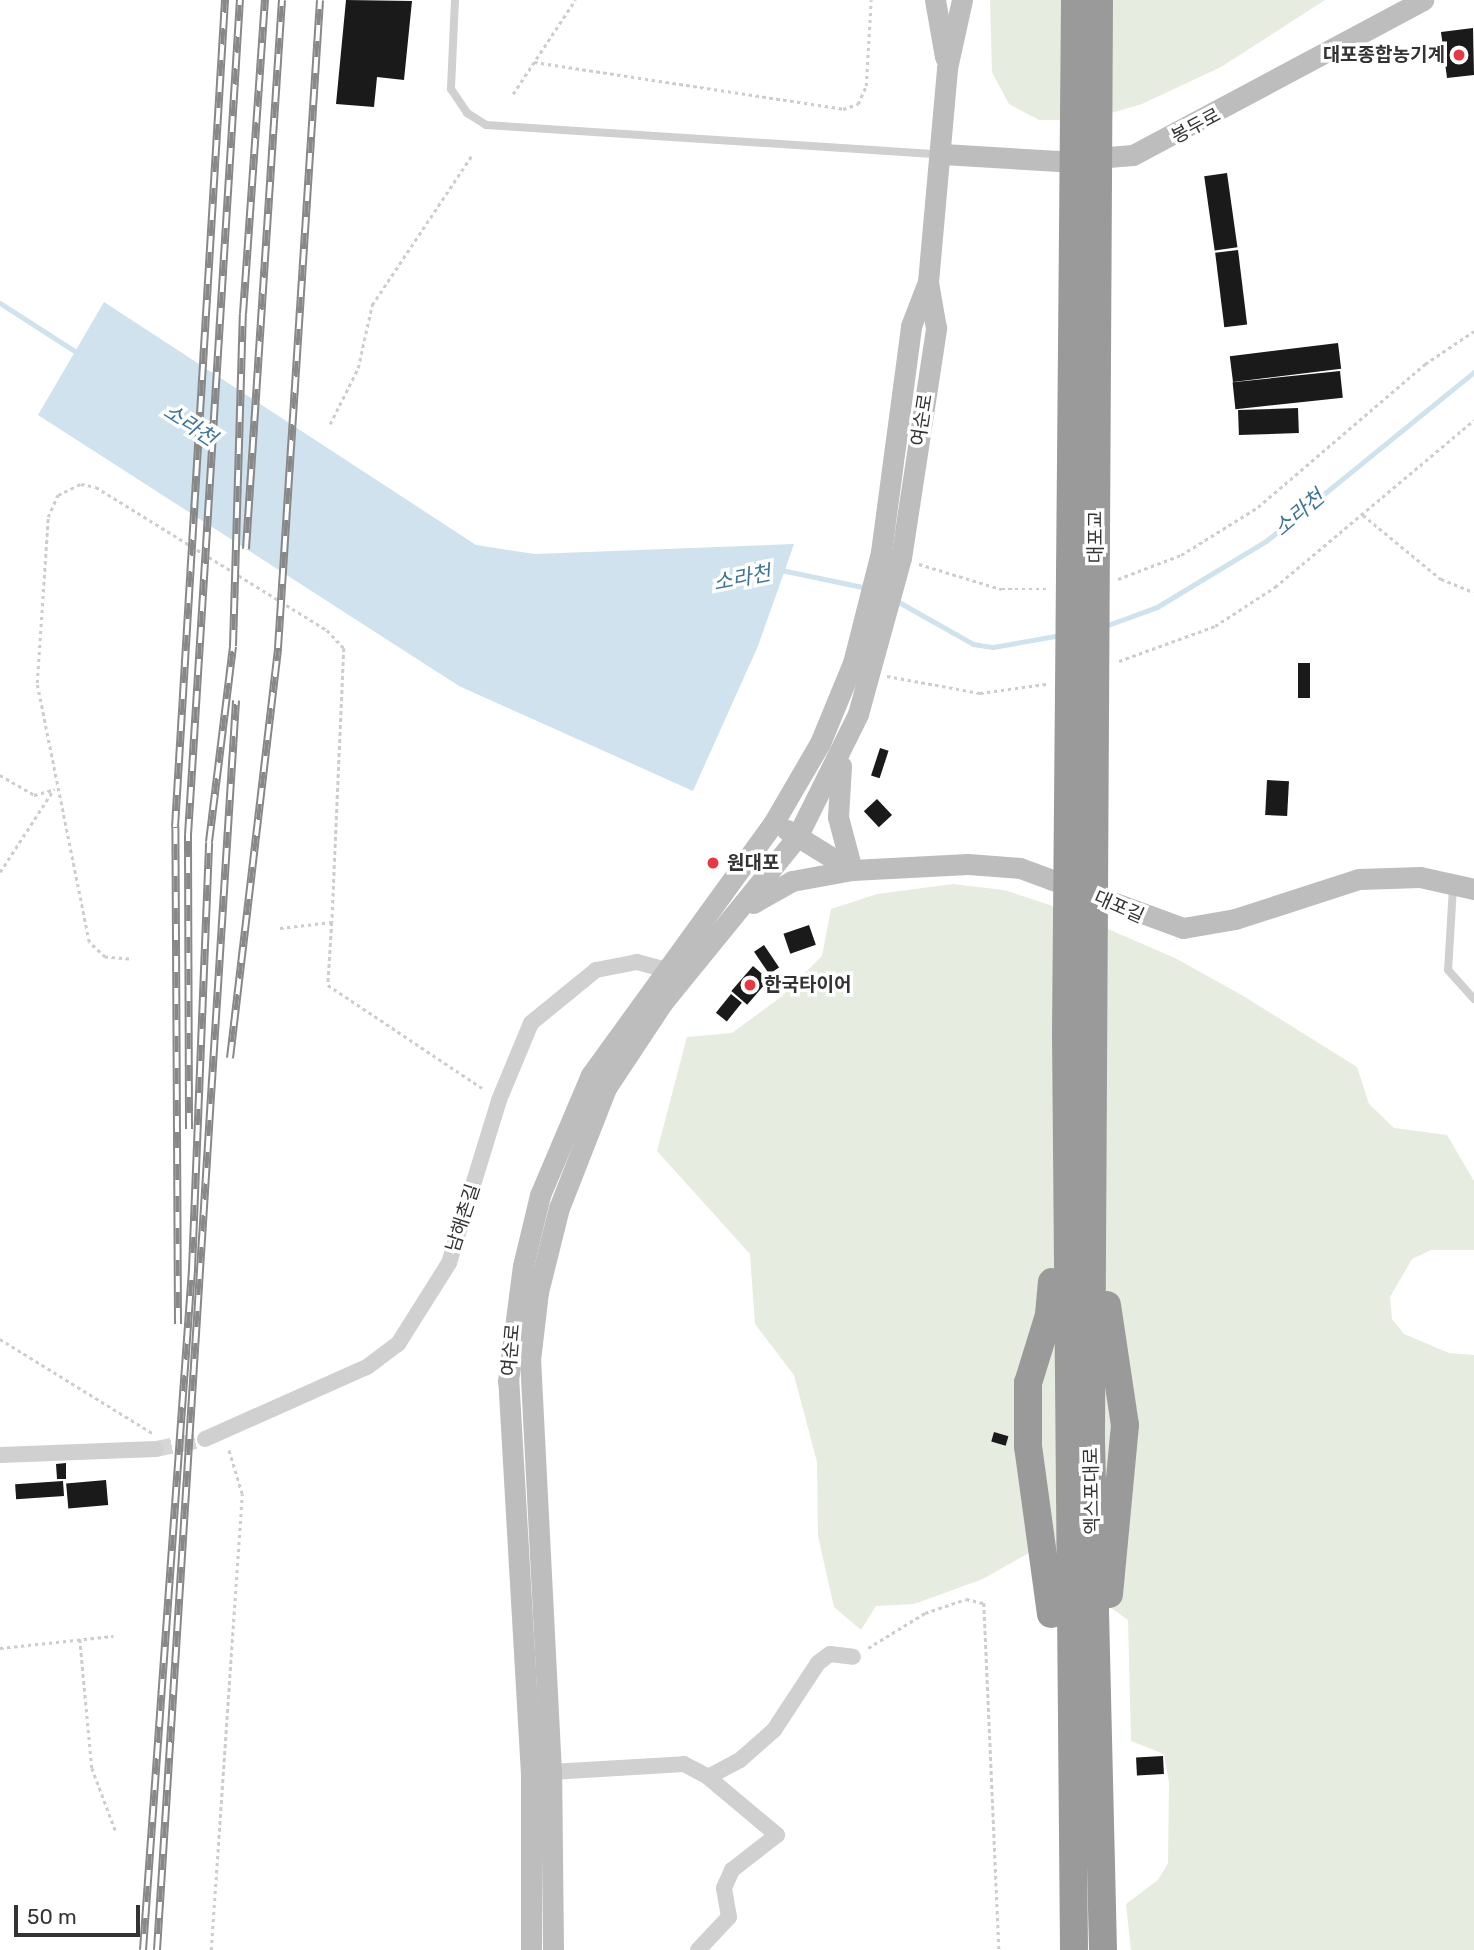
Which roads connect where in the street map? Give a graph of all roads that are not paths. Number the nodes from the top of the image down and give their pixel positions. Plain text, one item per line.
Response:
1 (455, 0) edge
2 (935, 0) edge
3 (962, 0) edge
4 (1075, 0) edge
5 (1099, 0) edge
6 (1423, 0) edge
7 (1087, 43) junction
8 (947, 68) junction
9 (943, 154) junction
10 (877, 620) junction
11 (843, 753) junction
12 (774, 822) junction
13 (797, 837) junction
14 (852, 870) junction
15 (1464, 887) edge
16 (724, 926) junction
17 (663, 970) junction
18 (1474, 999) edge
19 (1080, 1033) joint
20 (1081, 1135) junction
21 (205, 1438) tunnel mouth
22 (152, 1449) tunnel mouth
23 (0, 1455) edge
24 (853, 1657) road end
25 (551, 1772) junction
26 (708, 1777) junction
27 (1070, 1822) junction
28 (531, 1950) edge
29 (553, 1950) edge
30 (698, 1950) edge
31 (1074, 1950) edge
32 (1103, 1950) edge
33 (1114, 1950) edge

1 - 9 lane
2 - 8 street, 여순로
3 - 8 street, 여순로
4 - 7 highway
5 - 7 highway
6 - 9 street, 봉두로
7 - 19 highway, 대포교
8 - 9 street, 여순로
9 - 10 street, 여순로
10 - 11 street
10 - 12 street, 여순로
11 - 13 street, 여순로
11 - 14 street
12 - 13 street
12 - 17 street, 여순로
13 - 14 street
13 - 16 street, 여순로
14 - 15 street, 대포길
14 - 16 street, 대포길
15 - 18 lane
16 - 25 street, 여순로
17 - 21 street, 남해촌길
17 - 28 street, 여순로
19 - 20 highway, 엑스포대로
20 - 27 highway, 엑스포대로
20 - 27 highway
20 - 32 highway, 엑스포대로
20 - 33 highway
22 - 23 street
24 - 26 street
25 - 26 street
25 - 29 street, 여순로
26 - 30 street
27 - 31 highway, 엑스포대로

